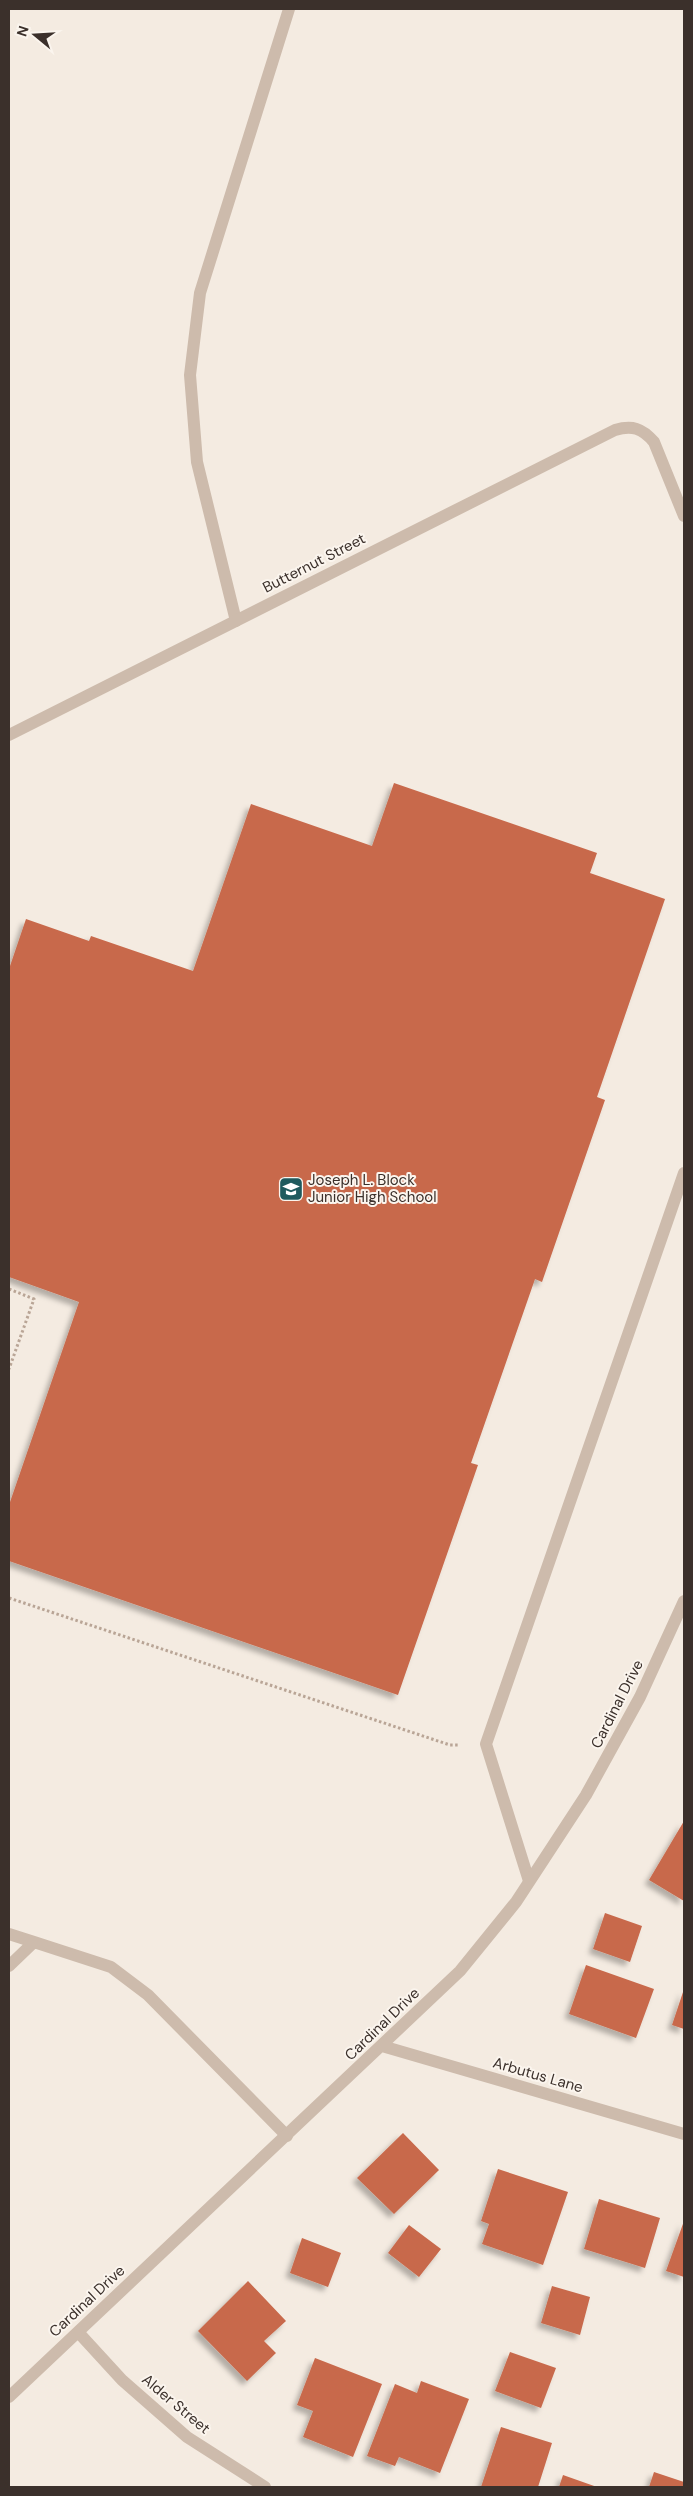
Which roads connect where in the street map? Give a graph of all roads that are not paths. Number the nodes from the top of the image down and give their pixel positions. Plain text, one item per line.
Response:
1 (289, 9) edge
2 (684, 516) edge
3 (236, 621) junction
4 (9, 736) edge
5 (684, 1173) edge
6 (684, 1601) edge
7 (529, 1881) junction
8 (9, 1934) edge
9 (34, 1942) junction
10 (9, 1966) edge
11 (382, 2046) junction
12 (684, 2134) edge
13 (287, 2136) junction
14 (78, 2332) junction
15 (9, 2397) edge
16 (265, 2487) edge

1 - 3 street
2 - 3 street, Butternut Street
3 - 4 street, Butternut Street
5 - 7 street
6 - 7 street, Cardinal Drive
7 - 11 street, Cardinal Drive
8 - 9 street
9 - 10 street
9 - 13 street
11 - 12 street, Arbutus Lane
11 - 13 street, Cardinal Drive
13 - 14 street, Cardinal Drive
14 - 15 street, Cardinal Drive
14 - 16 street, Alder Street

